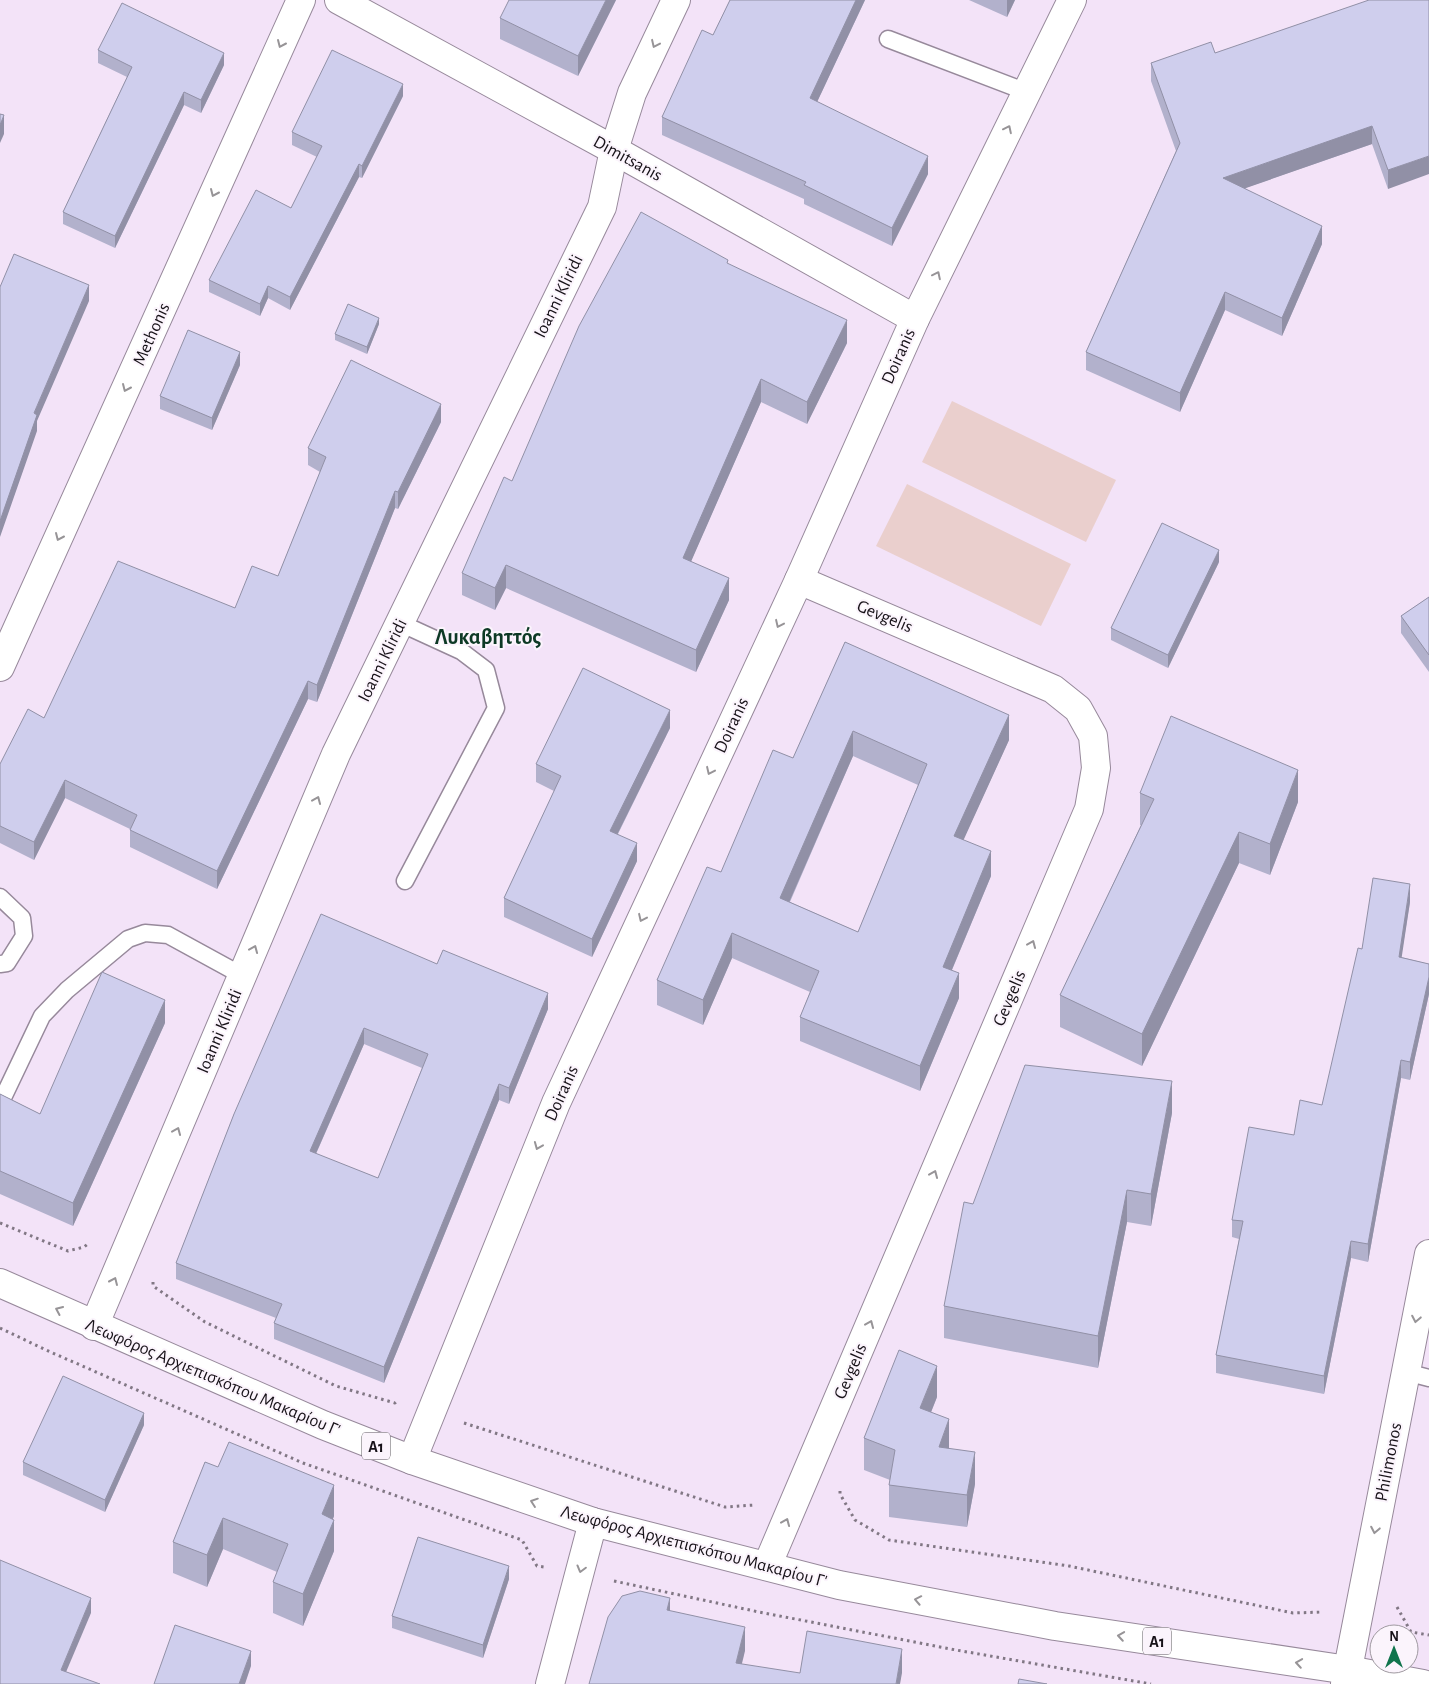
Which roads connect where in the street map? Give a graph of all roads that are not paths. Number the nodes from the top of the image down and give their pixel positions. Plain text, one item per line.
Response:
1 (301, 0) edge
2 (339, 0) edge
3 (676, 0) edge
4 (1072, 0) edge
5 (888, 39) dead end
6 (1026, 92) junction
7 (614, 150) junction
8 (915, 319) junction
9 (799, 580) junction
10 (400, 623) junction
11 (0, 667) edge
12 (405, 881) dead end
13 (0, 897) edge
14 (0, 964) edge
15 (243, 976) junction
16 (0, 1104) edge
17 (1429, 1254) edge
18 (0, 1283) edge
19 (94, 1326) junction
20 (1417, 1375) edge
21 (412, 1460) junction
22 (593, 1522) junction
23 (766, 1566) junction
24 (1346, 1677) edge
25 (550, 1684) edge
26 (1423, 1684) edge

1 -> 11 street, Methonis
2 - 7 street, Dimitsanis
3 -> 7 street, Ioanni Kliridi
4 - 6 street, Doiranis
5 - 6 lane
8 -> 6 street, Doiranis
7 - 8 street, Dimitsanis
7 - 10 street, Ioanni Kliridi
8 - 9 street, Doiranis
9 -> 21 street, Doiranis
23 -> 9 street, Gevgelis
10 - 12 lane
15 -> 10 street, Ioanni Kliridi
13 - 14 lane
15 - 16 lane
19 -> 15 street, Ioanni Kliridi
17 -> 20 street, Philimonos
19 -> 18 street, Λεωφόρος Αρχιεπισκόπου Μακαρίου Γ' / A1
19 - 21 street, Λεωφόρος Αρχιεπισκόπου Μακαρίου Γ' / A1
20 -> 24 street, Philimonos
22 -> 21 street, Λεωφόρος Αρχιεπισκόπου Μακαρίου Γ' / A1
22 - 23 street, Λεωφόρος Αρχιεπισκόπου Μακαρίου Γ' / A1
22 -> 25 street
24 -> 23 street, Λεωφόρος Αρχιεπισκόπου Μακαρίου Γ' / A1
24 - 26 street, Λεωφόρος Αρχιεπισκόπου Μακαρίου Γ' / A1

